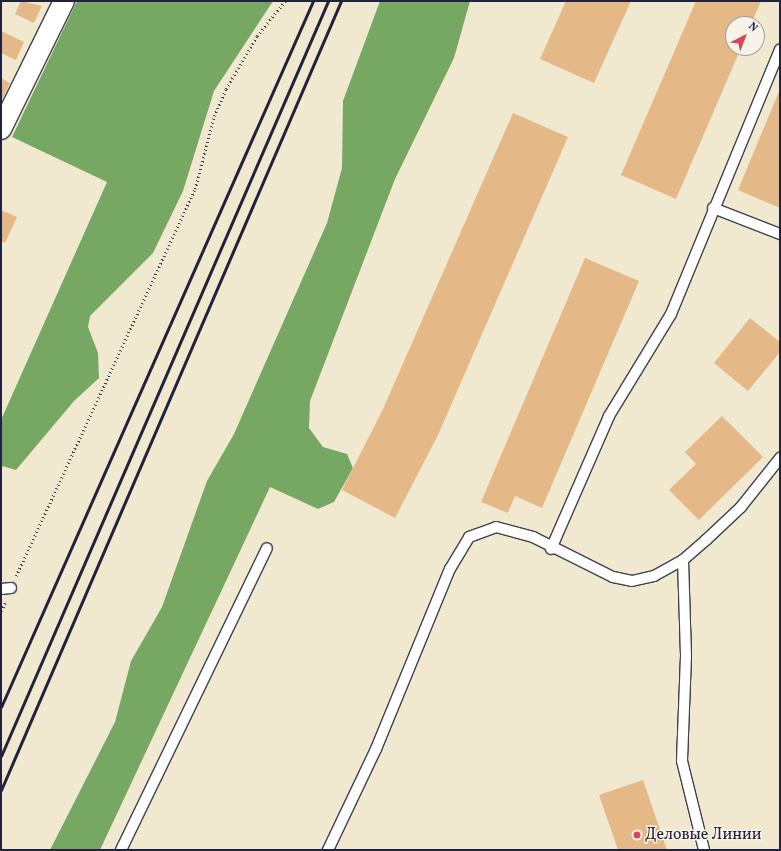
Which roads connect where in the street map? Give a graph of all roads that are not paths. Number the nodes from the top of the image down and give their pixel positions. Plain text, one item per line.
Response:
1 (64, 1) edge
2 (780, 50) edge
3 (1, 129) edge
4 (713, 208) junction
5 (780, 234) edge
6 (780, 458) edge
7 (266, 548) dead end
8 (551, 549) junction
9 (683, 560) junction
10 (121, 850) edge
11 (328, 850) edge
12 (704, 850) edge

1 - 3 street
2 - 4 lane
4 - 5 lane
4 - 8 lane
6 - 9 lane
7 - 10 lane
8 - 9 lane
8 - 11 lane
9 - 12 lane

